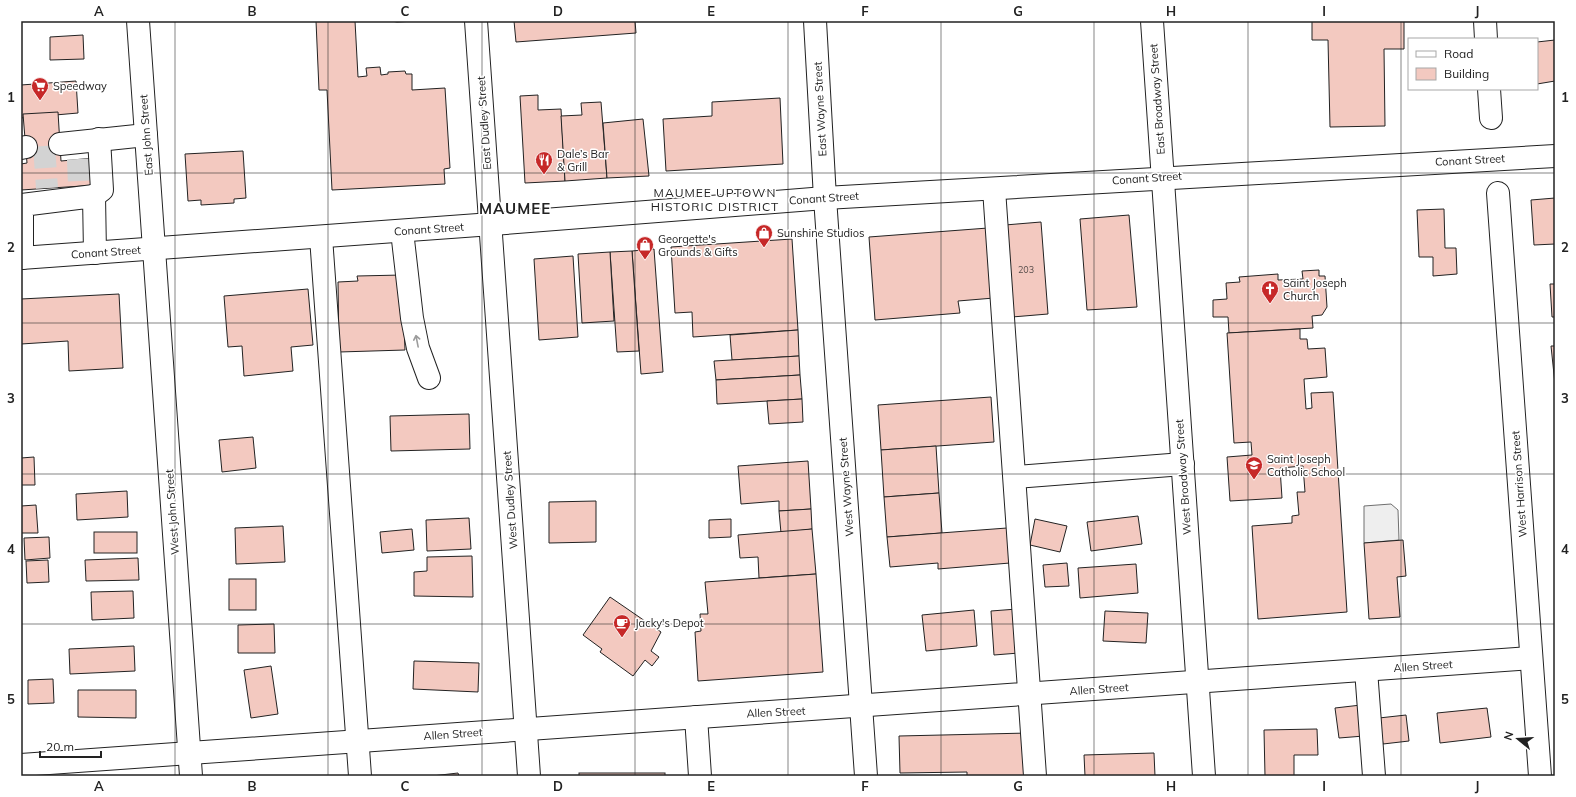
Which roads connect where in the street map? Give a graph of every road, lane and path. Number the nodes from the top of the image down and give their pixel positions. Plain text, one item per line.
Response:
1 (138, 21) edge
2 (476, 21) edge
3 (814, 21) edge
4 (1152, 21) edge
5 (1485, 21) edge
6 (1486, 38) edge
7 (1489, 90) edge
8 (1491, 118) dead end
9 (146, 135) junction
10 (99, 139) junction
11 (72, 148) dead end
12 (1555, 156) edge
13 (1163, 177) junction
14 (994, 189) junction
15 (1498, 193) dead end
16 (84, 194) junction
17 (825, 198) junction
18 (21, 200) edge
19 (492, 224) junction
20 (402, 231) junction
21 (321, 237) junction
22 (154, 249) junction
23 (95, 253) junction
24 (22, 258) edge
25 (429, 378) dead end
26 (1183, 464) junction
27 (1014, 477) junction
28 (1531, 658) junction
29 (1366, 670) junction
30 (1197, 682) junction
31 (1030, 693) junction
32 (861, 707) junction
33 (696, 717) junction
34 (525, 730) junction
35 (358, 741) junction
36 (189, 752) junction
37 (22, 765) edge
38 (191, 776) edge
39 (360, 776) edge
40 (529, 776) edge
41 (700, 776) edge
42 (866, 776) edge
43 (1035, 776) edge
44 (1204, 776) edge
45 (1374, 776) edge
46 (1540, 776) edge

1 - 9 street, East John Street
2 - 19 street, East Dudley Street
3 - 17 street, East Wayne Street
4 - 13 street, East Broadway Street
5 - 6 street
7 - 8 street
9 - 10 street
9 - 22 street, East John Street
10 - 11 street
10 - 16 street
12 - 13 street, Conant Street
13 - 14 street, Conant Street
13 - 26 street, West Broadway Street
14 - 17 street, Conant Street
14 - 27 street
15 - 28 street, West Harrison Street
16 - 18 street
16 - 23 street
17 - 19 street, Conant Street
17 - 32 street, West Wayne Street
18 - 24 street
19 - 20 street, Conant Street
19 - 34 street, West Dudley Street
20 - 21 street, Conant Street
25 -> 20 street
21 - 22 street, Conant Street
21 - 35 street
22 - 23 street, Conant Street
22 - 36 street, West John Street
23 - 24 street, Conant Street
26 - 27 street
26 - 30 street, West Broadway Street
27 - 31 street
28 - 29 street, Allen Street
28 - 46 street, West Harrison Street
29 - 30 street, Allen Street
29 - 45 street
30 - 31 street, Allen Street
30 - 44 street, West Broadway Street
31 - 32 street, Allen Street
31 - 43 street
32 - 33 street, Allen Street
32 - 42 street, West Wayne Street
33 - 34 street, Allen Street
33 - 41 street
34 - 35 street, Allen Street
34 - 40 street, West Dudley Street
35 - 36 street, Allen Street
35 - 39 street
36 - 37 street, Allen Street
36 - 38 street, West John Street

